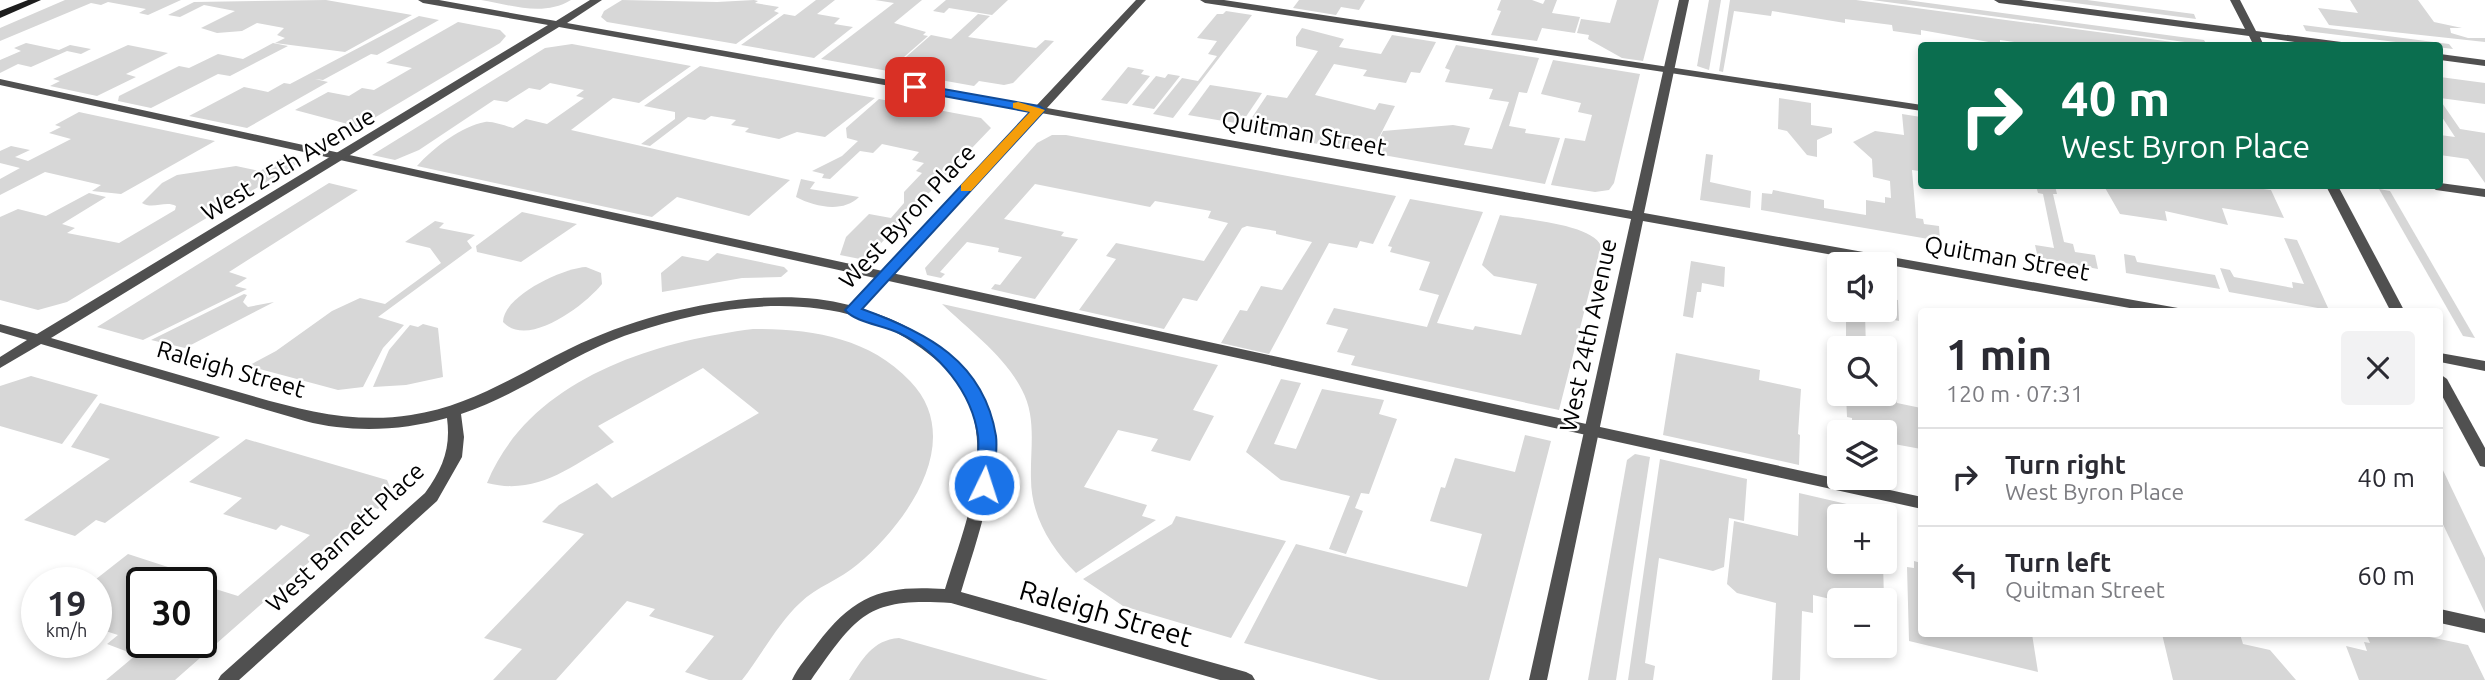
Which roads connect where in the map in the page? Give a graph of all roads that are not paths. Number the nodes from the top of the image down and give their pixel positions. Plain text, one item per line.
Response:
1 (36, 0) edge
2 (423, 0) edge
3 (597, 0) edge
4 (1141, 0) edge
5 (1205, 0) edge
6 (1684, 0) edge
7 (1999, 0) edge
8 (2235, 0) edge
9 (0, 15) edge
10 (558, 24) junction
11 (2253, 33) junction
12 (2257, 42) edge
13 (2319, 42) edge
14 (2443, 57) edge
15 (2485, 63) edge
16 (1669, 70) junction
17 (0, 82) edge
18 (1918, 107) edge
19 (1039, 110) junction
20 (340, 156) junction
21 (2443, 187) edge
22 (2334, 189) edge
23 (2485, 193) edge
24 (1637, 216) junction
25 (884, 276) junction
26 (2155, 308) edge
27 (2396, 308) edge
28 (852, 310) junction
29 (0, 328) edge
30 (39, 340) junction
31 (2443, 359) edge
32 (0, 363) edge
33 (2485, 366) edge
34 (2443, 385) edge
35 (453, 411) junction
36 (1592, 430) junction
37 (2485, 462) edge
38 (1918, 502) edge
39 (951, 596) junction
40 (2443, 617) edge
41 (2485, 625) edge
42 (227, 680) edge
43 (802, 680) edge
44 (1247, 680) edge
45 (1538, 680) edge

1 - 9 street
2 - 10 street, Quitman Street
3 - 10 street, West 25th Avenue
4 - 19 street, West Byron Place
5 - 16 street
6 - 16 street, West 24th Avenue
7 - 11 street
8 - 11 street
10 - 19 street, Quitman Street
10 - 20 street, West 25th Avenue
11 - 12 street
11 - 13 street
14 - 15 street
16 - 18 street
16 - 24 street, West 24th Avenue
17 - 20 street
19 - 24 street, Quitman Street
19 - 25 street, West Byron Place
20 - 25 street
20 - 30 street, West 25th Avenue
21 - 23 street
22 - 27 street
24 - 26 street, Quitman Street
24 - 36 street, West 24th Avenue
25 - 28 street, West Byron Place
25 - 36 street
28 - 35 street
28 - 39 street, West Byron Place
29 - 30 street, Raleigh Street
30 - 32 street, West 25th Avenue
30 - 35 street, Raleigh Street
31 - 33 street
34 - 37 street
35 - 42 street, West Barnett Place
36 - 38 street
36 - 45 street, West 24th Avenue
39 - 43 street
39 - 44 street, Raleigh Street
40 - 41 street

